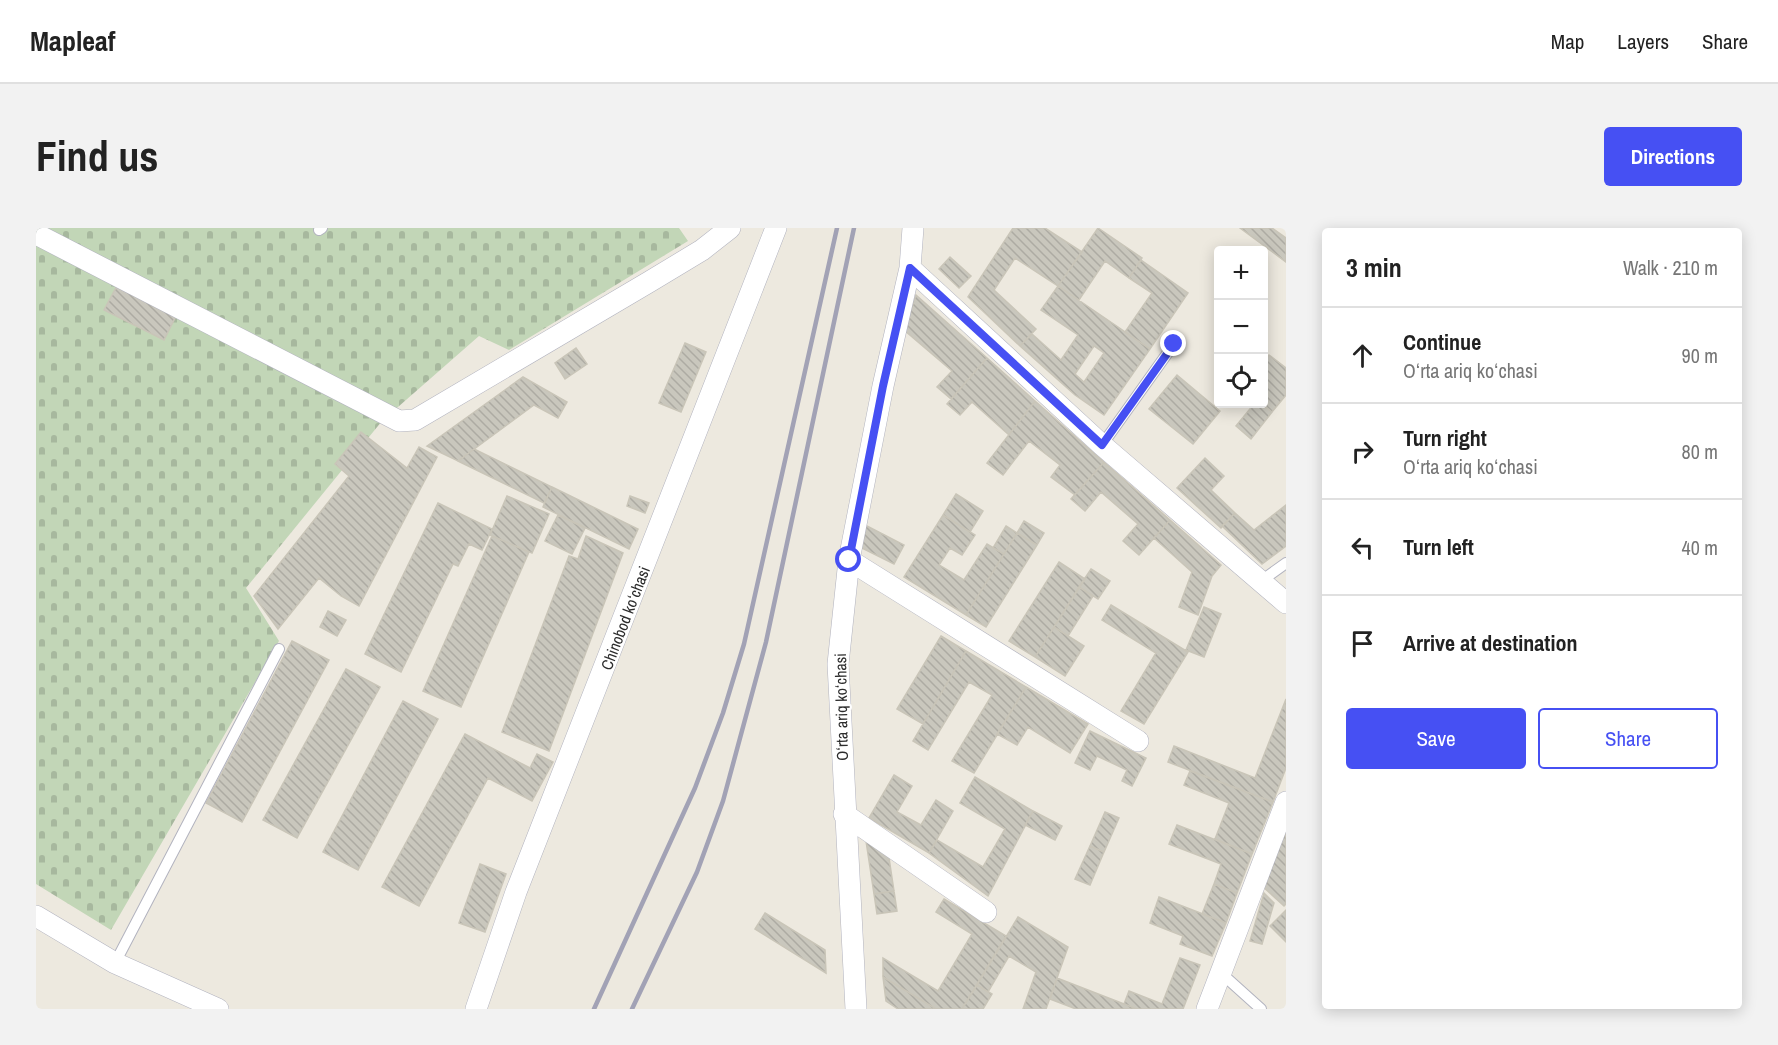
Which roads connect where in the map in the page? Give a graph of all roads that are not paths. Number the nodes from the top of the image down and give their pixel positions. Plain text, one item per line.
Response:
1 (730, 228) edge
2 (776, 228) edge
3 (913, 228) edge
4 (36, 234) edge
5 (910, 268) junction
6 (1174, 344) dead end
7 (1102, 445) junction
8 (849, 560) junction
9 (1286, 563) edge
10 (1261, 581) junction
11 (1286, 603) edge
12 (279, 649) dead end
13 (1138, 741) dead end
14 (1286, 802) edge
15 (844, 814) junction
16 (986, 912) dead end
17 (36, 916) edge
18 (115, 963) junction
19 (1221, 973) junction
20 (218, 1009) edge
21 (476, 1009) edge
22 (855, 1009) edge
23 (1207, 1009) edge
24 (1261, 1009) edge

1 - 4 street
2 - 21 street, Chinobod koʻchasi
3 - 5 street, Oʻrta ariq koʻchasi
5 - 7 street
5 - 8 street, Oʻrta ariq koʻchasi
6 - 7 lane
7 - 10 street
8 - 13 street
8 - 15 street, Oʻrta ariq koʻchasi
9 - 10 lane
10 - 11 street
12 - 18 lane
14 - 19 street
15 - 16 street
15 - 22 street, Oʻrta ariq koʻchasi
17 - 18 street
18 - 20 street
19 - 23 street
19 - 24 lane

